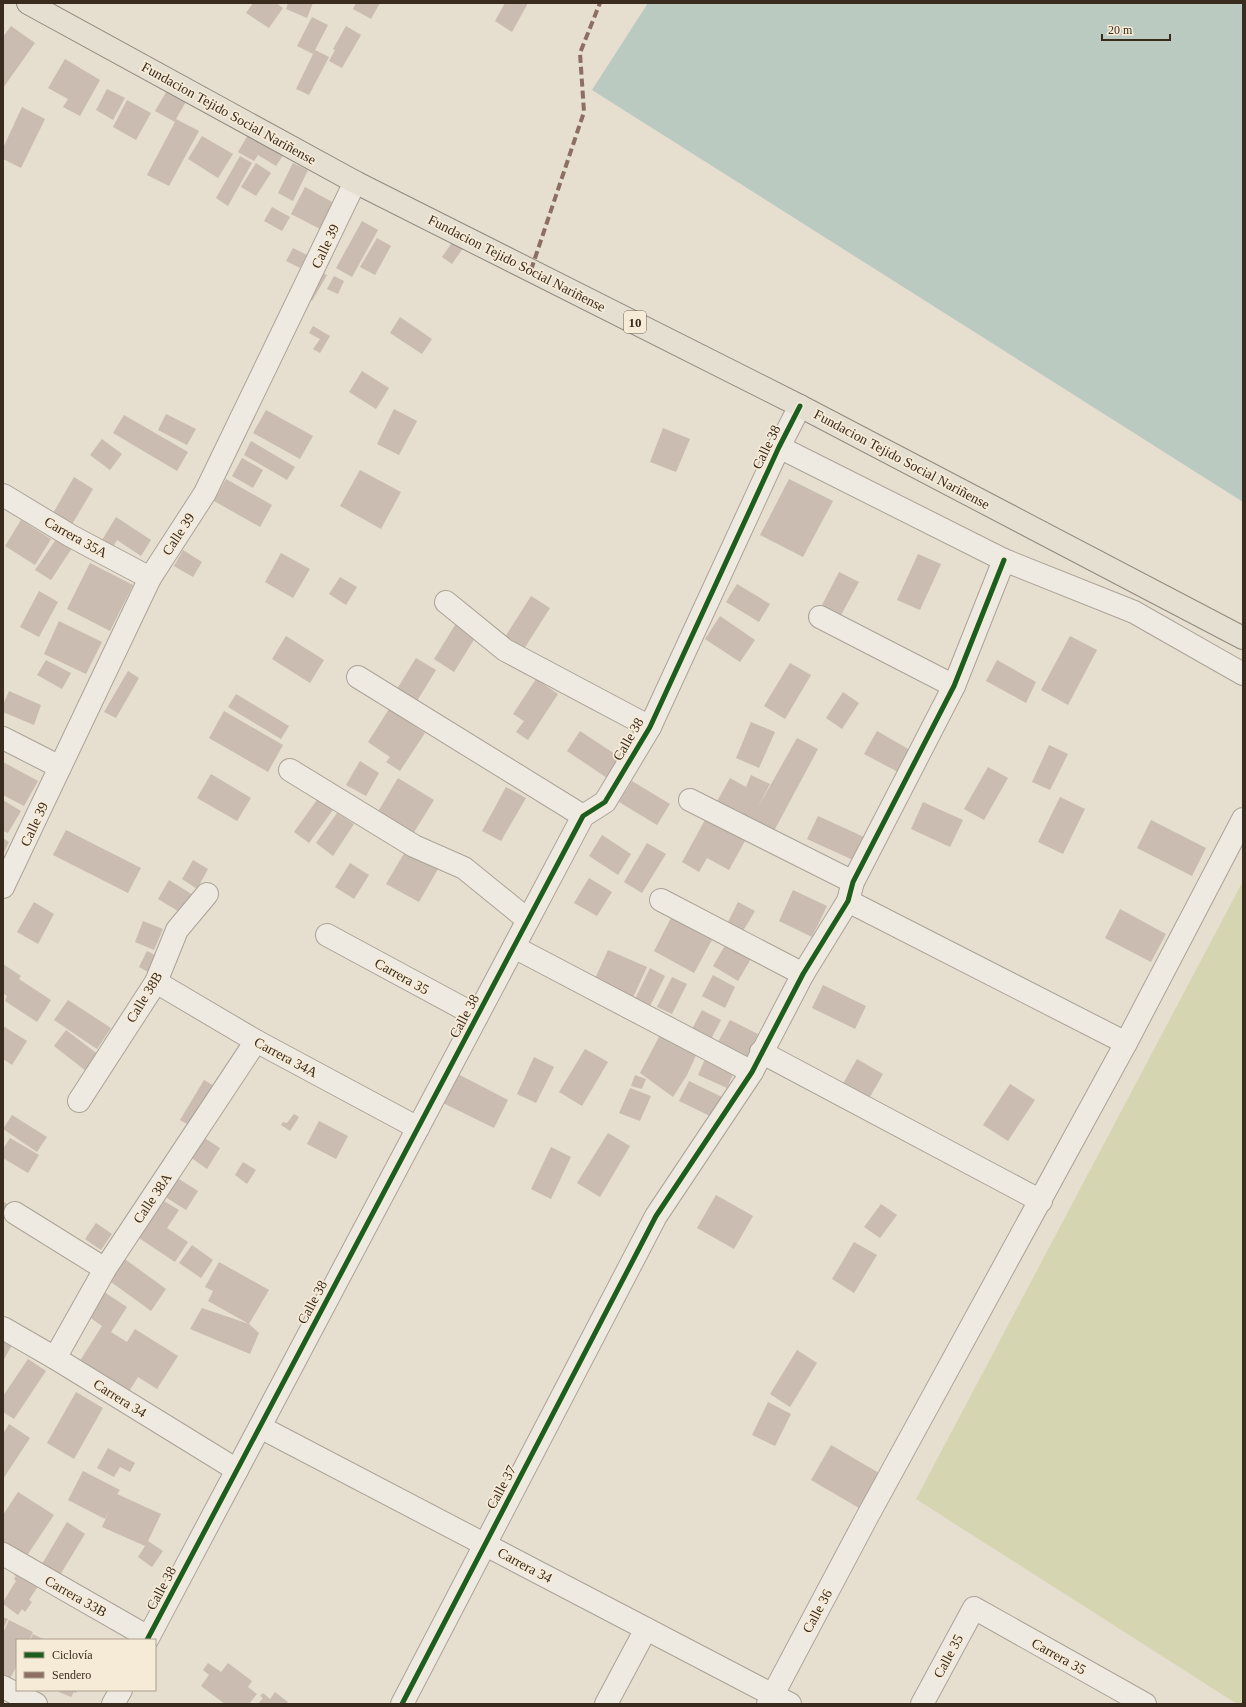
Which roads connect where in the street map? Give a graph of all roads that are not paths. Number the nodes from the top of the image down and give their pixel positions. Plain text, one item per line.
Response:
1 (28, 3) edge
2 (355, 182) junction
3 (800, 406) junction
4 (779, 447) junction
5 (3, 495) edge
6 (1004, 560) junction
7 (150, 578) junction
8 (446, 602) dead end
9 (820, 617) dead end
10 (1243, 638) edge
11 (1243, 674) edge
12 (358, 676) dead end
13 (954, 686) junction
14 (650, 727) junction
15 (3, 738) edge
16 (60, 767) junction
17 (290, 770) dead end
18 (690, 800) dead end
19 (583, 816) junction
20 (1243, 819) edge
21 (3, 888) edge
22 (851, 891) junction
23 (207, 894) dead end
24 (661, 900) dead end
25 (528, 920) junction
26 (327, 935) dead end
27 (514, 947) junction
28 (803, 974) junction
29 (156, 982) junction
30 (477, 1016) junction
31 (256, 1041) junction
32 (1126, 1043) junction
33 (761, 1052) junction
34 (752, 1072) junction
35 (79, 1101) dead end
36 (418, 1128) junction
37 (1041, 1201) junction
38 (15, 1213) dead end
39 (105, 1269) junction
40 (3, 1328) edge
41 (55, 1358) junction
42 (260, 1427) junction
43 (237, 1470) junction
44 (485, 1544) junction
45 (3, 1554) edge
46 (974, 1608) joint
47 (646, 1629) junction
48 (148, 1639) edge
49 (3, 1688) edge
50 (120, 1691) edge
51 (777, 1701) edge
52 (36, 1704) edge
53 (113, 1704) edge
54 (402, 1704) edge
55 (606, 1704) edge
56 (922, 1704) edge
57 (1145, 1704) edge

1 - 2 main road, Fundacion Tejido Social Nariñense / 10
2 - 3 main road, Fundacion Tejido Social Nariñense / 10
2 - 7 street, Calle 39
3 - 4 street, Calle 38
3 - 10 main road, Fundacion Tejido Social Nariñense / 10
4 - 6 street
4 - 14 street, Calle 38
5 - 7 street, Carrera 35A
6 - 11 street
6 - 13 street, Calle 37
7 - 16 street, Calle 39
8 - 14 street
9 - 13 street
12 - 19 street
13 - 22 street, Calle 37
14 - 19 street, Calle 38
15 - 16 street
16 - 21 street, Calle 39
17 - 25 street
18 - 22 street
19 - 25 street, Calle 38
20 - 32 street, Calle 36
22 - 28 street, Calle 37
22 - 32 street
23 - 29 street, Calle 38B
24 - 28 street
25 - 27 street, Calle 38
26 - 30 street, Carrera 35
27 - 30 street, Calle 38
27 - 34 street
28 - 33 street, Calle 37
29 - 31 street, Carrera 34A
29 - 35 street, Calle 38B
30 - 36 street, Calle 38
31 - 36 street, Carrera 34A
31 - 39 street, Calle 38A
32 - 37 street, Calle 36
33 - 34 street, Calle 37
33 - 37 street
34 - 44 street, Calle 37
36 - 42 street, Calle 38
37 - 51 street, Calle 36
38 - 39 street
39 - 41 street, Calle 38A
40 - 41 street, Carrera 34
41 - 43 street, Carrera 34
42 - 43 street, Calle 38
42 - 44 street, Carrera 34
43 - 48 street, Calle 38
44 - 47 street, Carrera 34
44 - 54 street, Calle 37
45 - 48 street, Carrera 33B
46 - 56 street, Calle 35
46 - 57 street, Carrera 35
47 - 51 street, Carrera 34
47 - 55 street
49 - 52 street
50 - 53 street

